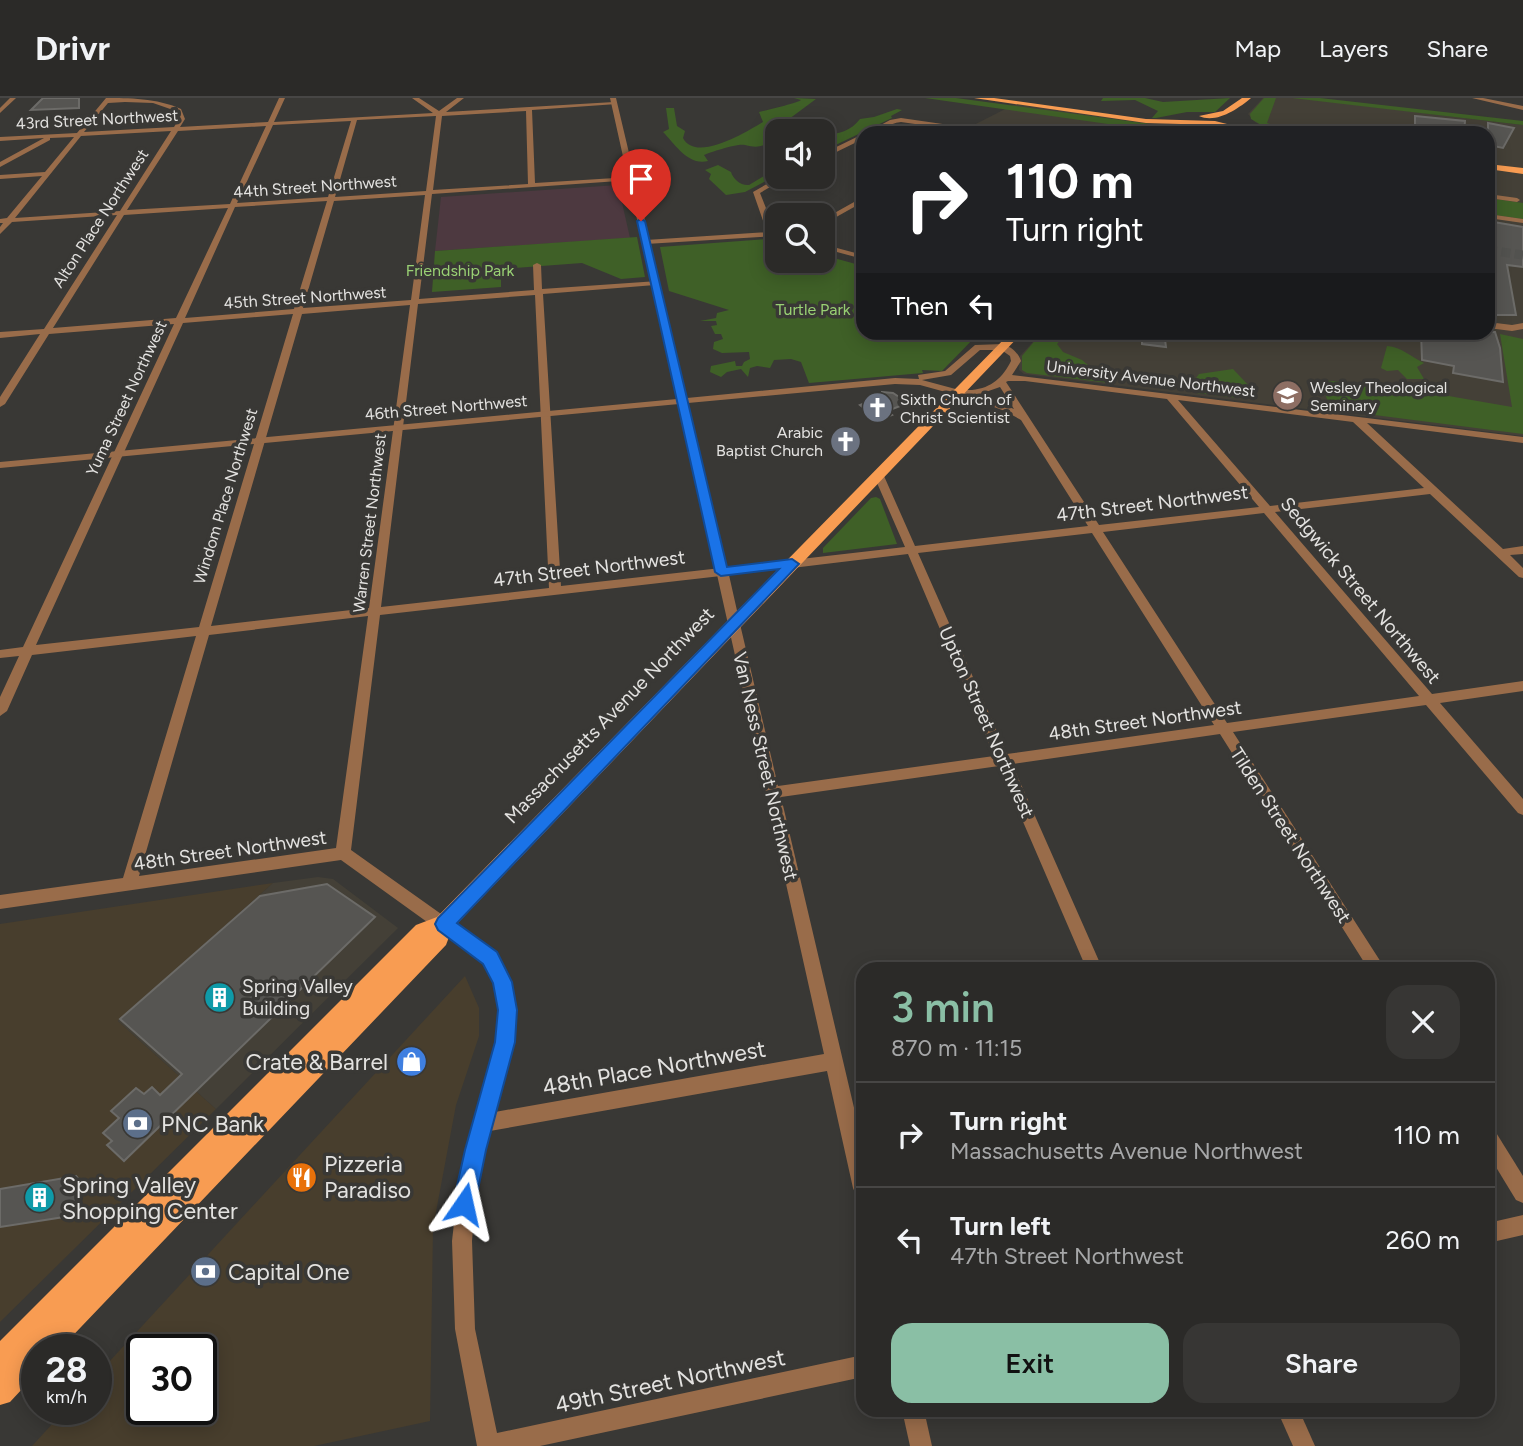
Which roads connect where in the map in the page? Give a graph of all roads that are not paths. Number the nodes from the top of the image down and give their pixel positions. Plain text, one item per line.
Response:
1 (13, 98) edge
2 (282, 98) edge
3 (415, 98) edge
4 (461, 98) edge
5 (978, 98) edge
6 (1247, 98) edge
7 (1475, 98) edge
8 (108, 99) edge
9 (614, 101) edge
10 (1240, 105) junction
11 (529, 108) junction
12 (1523, 108) edge
13 (0, 111) edge
14 (439, 114) junction
15 (1199, 116) junction
16 (355, 118) junction
17 (270, 123) junction
18 (884, 126) edge
19 (936, 126) edge
20 (1168, 126) edge
21 (1175, 126) edge
22 (1184, 126) edge
23 (1231, 126) edge
24 (1244, 126) edge
25 (1251, 126) edge
26 (176, 129) junction
27 (80, 134) junction
28 (54, 136) junction
29 (0, 139) edge
30 (856, 140) edge
31 (835, 150) edge
32 (0, 165) edge
33 (1495, 168) edge
34 (1523, 171) edge
35 (47, 174) junction
36 (0, 177) edge
37 (631, 179) junction
38 (533, 186) junction
39 (765, 187) edge
40 (428, 193) junction
41 (1495, 197) edge
42 (331, 199) junction
43 (1517, 200) dead end
44 (856, 203) edge
45 (232, 206) junction
46 (122, 213) junction
47 (765, 213) edge
48 (835, 215) edge
49 (1495, 217) edge
50 (0, 221) edge
51 (9, 221) junction
52 (1523, 221) edge
53 (0, 232) edge
54 (765, 235) edge
55 (646, 242) junction
56 (835, 249) edge
57 (856, 255) edge
58 (537, 265) dead end
59 (655, 283) junction
60 (538, 292) junction
61 (414, 302) junction
62 (298, 311) junction
63 (179, 321) junction
64 (1495, 326) edge
65 (1523, 326) edge
66 (46, 331) junction
67 (0, 335) edge
68 (1010, 340) edge
69 (1003, 347) junction
70 (1012, 369) junction
71 (1025, 378) junction
72 (1002, 380) junction
73 (895, 381) junction
74 (960, 393) junction
75 (1170, 396) junction
76 (682, 401) junction
77 (0, 404) edge
78 (545, 414) junction
79 (1023, 419) junction
80 (1356, 419) junction
81 (398, 428) junction
82 (260, 440) junction
83 (1523, 440) edge
84 (118, 454) junction
85 (0, 465) edge
86 (878, 476) junction
87 (1433, 490) junction
88 (1267, 509) junction
89 (1094, 529) junction
90 (912, 550) junction
91 (1523, 550) edge
92 (1501, 553) junction
93 (792, 564) junction
94 (721, 572) junction
95 (1523, 574) edge
96 (555, 591) junction
97 (375, 611) junction
98 (734, 624) junction
99 (203, 631) junction
100 (28, 651) junction
101 (0, 654) edge
102 (1523, 686) edge
103 (1429, 699) junction
104 (0, 711) edge
105 (1222, 729) junction
106 (1003, 759) junction
107 (772, 793) junction
108 (1523, 809) edge
109 (343, 853) junction
110 (128, 884) junction
111 (0, 902) edge
112 (444, 924) junction
113 (1092, 962) edge
114 (1373, 962) edge
115 (834, 1061) junction
116 (483, 1123) junction
117 (1495, 1149) edge
118 (856, 1157) edge
119 (1523, 1193) edge
120 (1523, 1226) edge
121 (1495, 1232) edge
122 (57, 1334) edge
123 (0, 1360) edge
124 (856, 1367) edge
125 (21, 1370) edge
126 (0, 1392) edge
127 (915, 1417) edge
128 (1291, 1417) edge
129 (488, 1446) edge
130 (921, 1446) edge
131 (1304, 1446) edge

1 - 13 street
2 - 17 street, Yuma Street Northwest
3 - 14 street
4 - 14 street
5 - 20 main road
6 - 10 main road
7 - 12 street
8 - 26 street
8 - 27 street
9 - 11 street, 43rd Street Northwest
9 - 37 street, Van Ness Street Northwest
10 - 15 main road
10 - 25 main road
11 - 14 street, 43rd Street Northwest
11 - 38 street
14 - 16 street, 43rd Street Northwest
14 - 40 street, Warren Street Northwest
15 - 21 main road
15 - 24 main road
16 - 17 street, 43rd Street Northwest
16 - 42 street, Windom Place Northwest
17 - 26 street, 43rd Street Northwest
17 - 45 street, Yuma Street Northwest
18 - 19 street
22 - 23 main road
26 - 27 street, 43rd Street Northwest
26 - 46 street, Alton Place Northwest
27 - 28 street, 43rd Street Northwest
27 - 35 street
28 - 29 street, 43rd Street Northwest
28 - 32 street
30 - 31 street
33 - 34 main road
35 - 36 street
35 - 51 street
37 - 38 street, 44th Street Northwest
37 - 55 street, Van Ness Street Northwest
38 - 40 street, 44th Street Northwest
39 - 47 street
40 - 42 street, 44th Street Northwest
40 - 61 street, Warren Street Northwest
41 - 43 street
42 - 45 street, 44th Street Northwest
42 - 62 street, Windom Place Northwest
44 - 48 street
45 - 46 street, 44th Street Northwest
45 - 63 street, Yuma Street Northwest
46 - 51 street, 44th Street Northwest
46 - 66 street, Alton Place Northwest
49 - 52 street
50 - 51 street, 44th Street Northwest
51 - 53 street
54 - 55 street
55 - 59 street, Van Ness Street Northwest
56 - 57 street
58 - 60 street
59 - 60 street, 45th Street Northwest
59 - 76 street, Van Ness Street Northwest
60 - 61 street, 45th Street Northwest
60 - 78 street
61 - 62 street, 45th Street Northwest
61 - 81 street, Warren Street Northwest
62 - 63 street, 45th Street Northwest
62 - 82 street, Windom Place Northwest
63 - 66 street, 45th Street Northwest
63 - 84 street, Yuma Street Northwest
64 - 65 street
66 - 67 street, 45th Street Northwest
66 - 77 street, Alton Place Northwest
68 - 69 main road, Massachusetts Avenue Northwest
69 - 70 street
69 - 73 street
69 - 74 main road, Massachusetts Avenue Northwest
70 - 71 street, University Avenue Northwest
70 - 72 street
71 - 72 street, University Avenue Northwest
71 - 75 street, University Avenue Northwest
72 - 74 street
72 - 79 street, Tilden Street Northwest
73 - 74 street
73 - 76 street, 46th Street Northwest
74 - 79 street
74 - 86 main road, Massachusetts Avenue Northwest
75 - 80 street, University Avenue Northwest
75 - 88 street, Sedgwick Street Northwest
76 - 78 street, 46th Street Northwest
76 - 94 street, Van Ness Street Northwest
78 - 81 street, 46th Street Northwest
78 - 96 street
79 - 89 street, Tilden Street Northwest
80 - 83 street, University Avenue Northwest
80 - 87 street
81 - 82 street, 46th Street Northwest
81 - 97 street, Warren Street Northwest
82 - 84 street, 46th Street Northwest
82 - 99 street, Windom Place Northwest
84 - 85 street, 46th Street Northwest
84 - 100 street, Yuma Street Northwest
86 - 90 street, Upton Street Northwest
86 - 93 main road, Massachusetts Avenue Northwest
87 - 88 street, 47th Street Northwest
87 - 92 street
88 - 89 street, 47th Street Northwest
88 - 103 street, Sedgwick Street Northwest
89 - 90 street, 47th Street Northwest
89 - 105 street, Tilden Street Northwest
90 - 93 street, 47th Street Northwest
90 - 106 street, Upton Street Northwest
91 - 92 street
92 - 95 street
93 - 94 street, 47th Street Northwest
93 - 98 main road, Massachusetts Avenue Northwest
94 - 96 street, 47th Street Northwest
94 - 98 street, Van Ness Street Northwest
96 - 97 street, 47th Street Northwest
97 - 99 street, 47th Street Northwest
97 - 109 street, Warren Street Northwest
98 - 107 street, Van Ness Street Northwest
98 - 112 main road, Massachusetts Avenue Northwest
99 - 100 street, 47th Street Northwest
99 - 110 street, Windom Place Northwest
100 - 101 street, 47th Street Northwest
100 - 104 street, Yuma Street Northwest
102 - 103 street, 48th Street Northwest
103 - 105 street, 48th Street Northwest
103 - 108 street, Sedgwick Street Northwest
105 - 106 street, 48th Street Northwest
105 - 114 street, Tilden Street Northwest
106 - 107 street, 48th Street Northwest
106 - 113 street, Upton Street Northwest
107 - 115 street, Van Ness Street Northwest
109 - 110 street, 48th Street Northwest
109 - 112 street, 48th Street Northwest
110 - 111 street, 48th Street Northwest
112 - 116 street, 48th Street Northwest
112 - 122 main road, Massachusetts Avenue Northwest
112 - 123 main road, Massachusetts Avenue Northwest
115 - 116 street, 48th Place Northwest
115 - 118 street, Van Ness Street Northwest
116 - 129 street, 48th Street Northwest
117 - 119 street
120 - 121 street
124 - 129 street, 49th Street Northwest
125 - 126 main road
127 - 130 street
128 - 131 street

